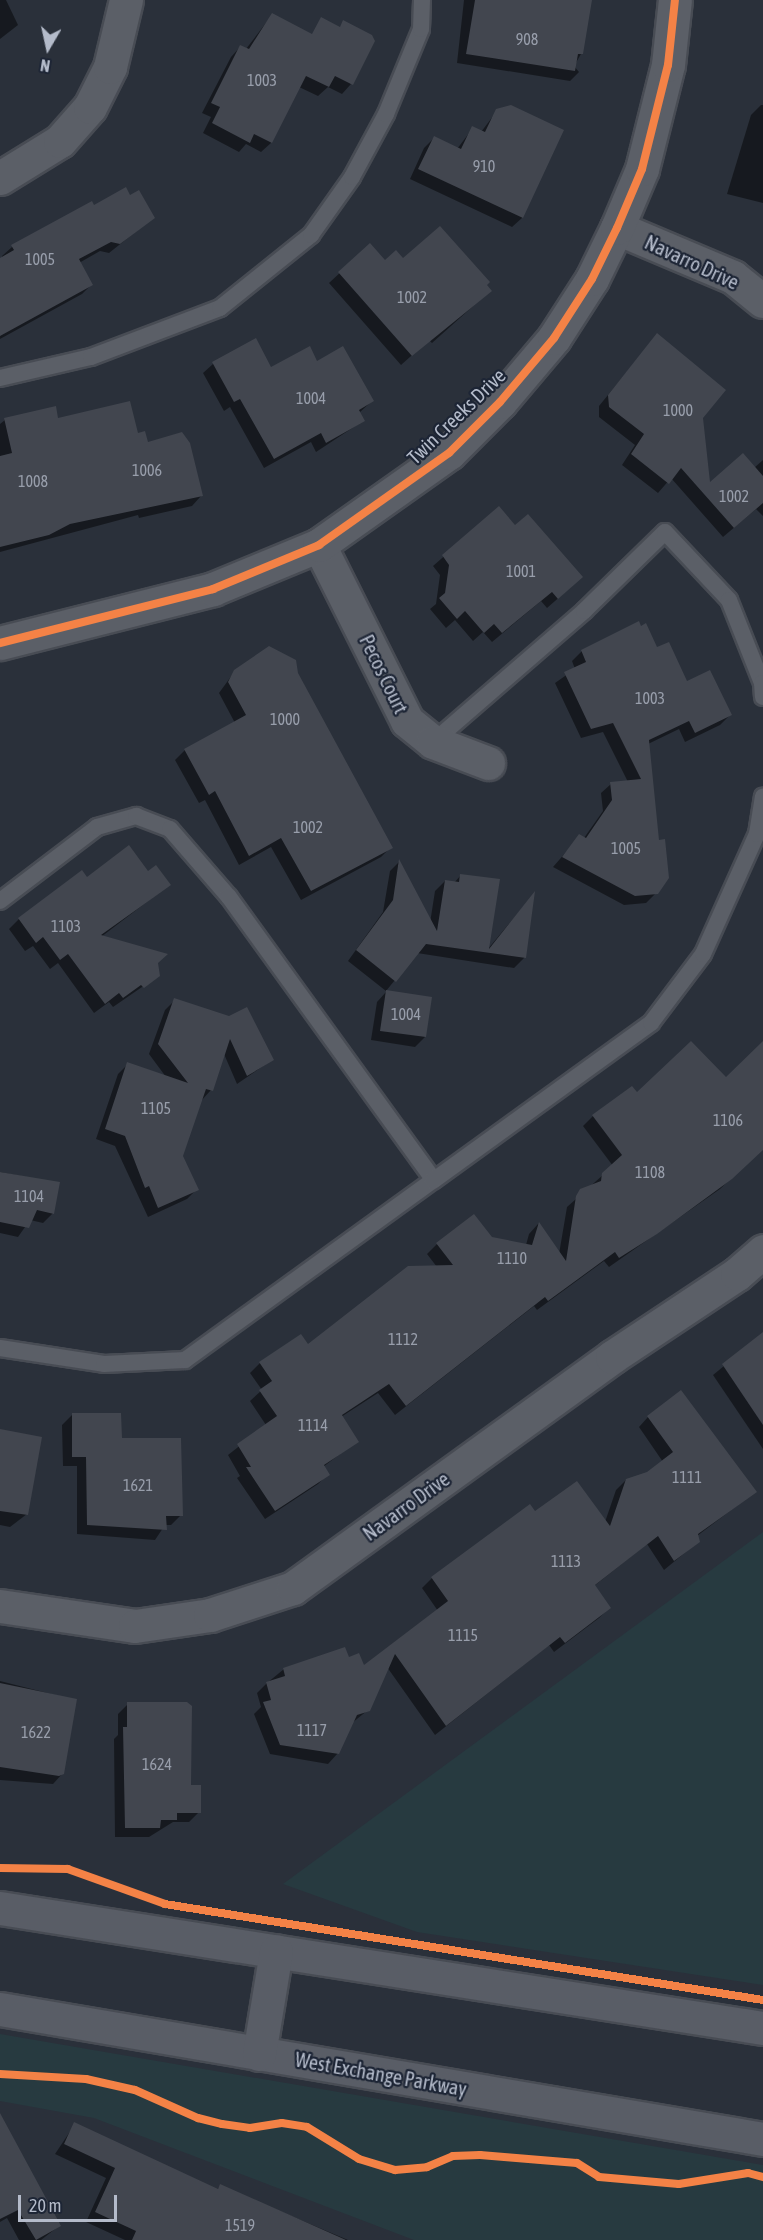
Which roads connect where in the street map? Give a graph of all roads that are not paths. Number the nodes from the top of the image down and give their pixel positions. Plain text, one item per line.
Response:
1 (126, 0) edge
2 (422, 0) edge
3 (675, 0) edge
4 (0, 178) edge
5 (617, 228) junction
6 (763, 301) edge
7 (0, 378) edge
8 (319, 544) junction
9 (0, 643) edge
10 (763, 697) edge
11 (433, 742) junction
12 (488, 763) dead end
13 (763, 796) edge
14 (0, 901) edge
15 (434, 1180) junction
16 (763, 1251) edge
17 (0, 1348) edge
18 (0, 1606) edge
19 (0, 1908) edge
20 (276, 1951) junction
21 (0, 2009) edge
22 (763, 2028) edge
23 (260, 2054) junction
24 (763, 2139) edge

1 - 4 street
2 - 7 lane
3 - 5 street, Twin Creeks Drive
5 - 6 street, Navarro Drive
5 - 8 street, Twin Creeks Drive
8 - 9 street, Twin Creeks Drive
8 - 11 street, Pecos Court
10 - 11 lane
11 - 12 street, Pecos Court
13 - 15 lane
14 - 15 lane
15 - 17 lane
16 - 18 street, Navarro Drive
19 - 20 main road
20 - 22 main road
20 - 23 main road
21 - 23 main road, West Exchange Parkway
23 - 24 main road, West Exchange Parkway

